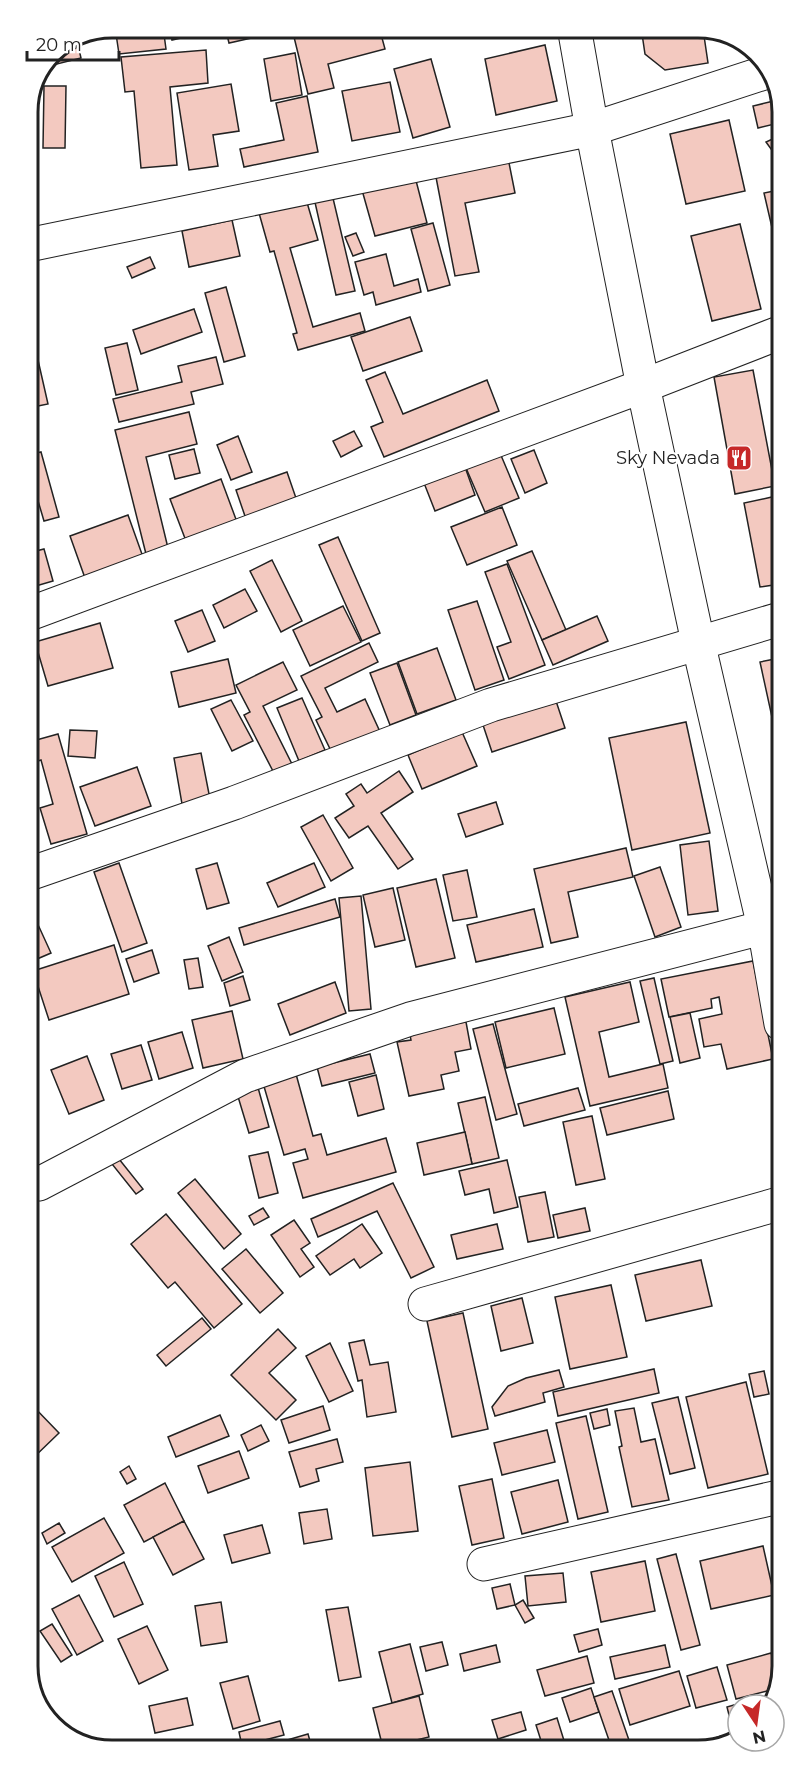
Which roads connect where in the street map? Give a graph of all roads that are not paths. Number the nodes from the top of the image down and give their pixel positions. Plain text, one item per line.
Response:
1 (576, 38) edge
2 (763, 74) edge
3 (592, 129) junction
4 (38, 243) edge
5 (772, 336) edge
6 (643, 386) junction
7 (38, 611) edge
8 (772, 622) edge
9 (698, 642) junction
10 (38, 871) edge
11 (772, 925) edge
12 (39, 1184) dead end
13 (772, 1206) edge
14 (425, 1304) dead end
15 (772, 1499) edge
16 (484, 1564) dead end

1 - 3 street
2 - 3 street
3 - 4 street
3 - 6 street
5 - 6 street
6 - 7 street
6 - 9 street
8 - 9 street
9 - 10 street
9 - 11 street
11 - 12 street
13 - 14 street
15 - 16 street

